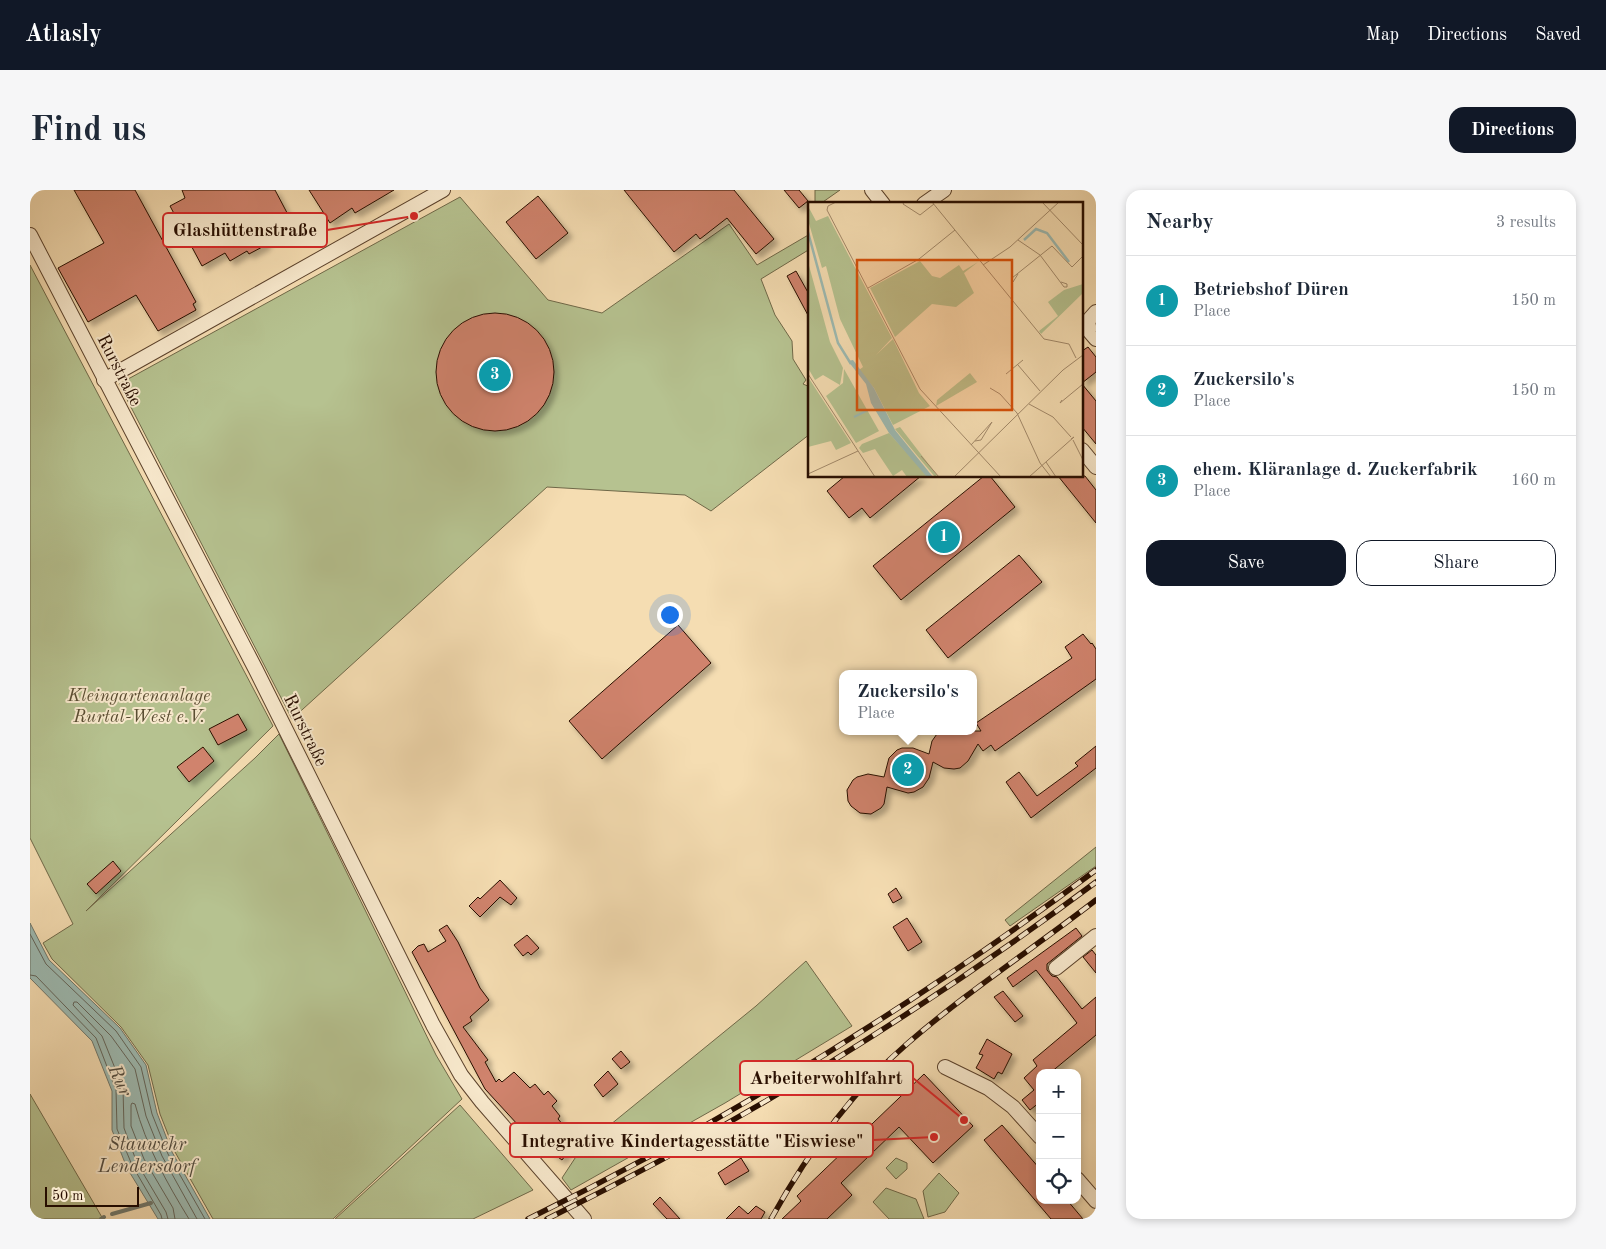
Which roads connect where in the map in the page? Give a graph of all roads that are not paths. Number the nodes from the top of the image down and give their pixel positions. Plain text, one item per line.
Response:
1 (443, 190) edge
2 (872, 190) edge
3 (944, 190) edge
4 (881, 202) edge
5 (927, 202) edge
6 (30, 235) edge
7 (1096, 312) edge
8 (1096, 339) edge
9 (104, 380) junction
10 (1084, 452) edge
11 (1096, 467) edge
12 (1096, 936) edge
13 (1056, 968) dead end
14 (945, 1066) dead end
15 (1036, 1133) edge
16 (1081, 1184) edge
17 (1096, 1201) edge
18 (584, 1219) edge

1 - 9 street
2 - 4 street
3 - 5 street
6 - 9 street, Rurstraße
7 - 8 street
9 - 18 street, Rurstraße
10 - 11 street
12 - 13 street
14 - 15 street
16 - 17 street

